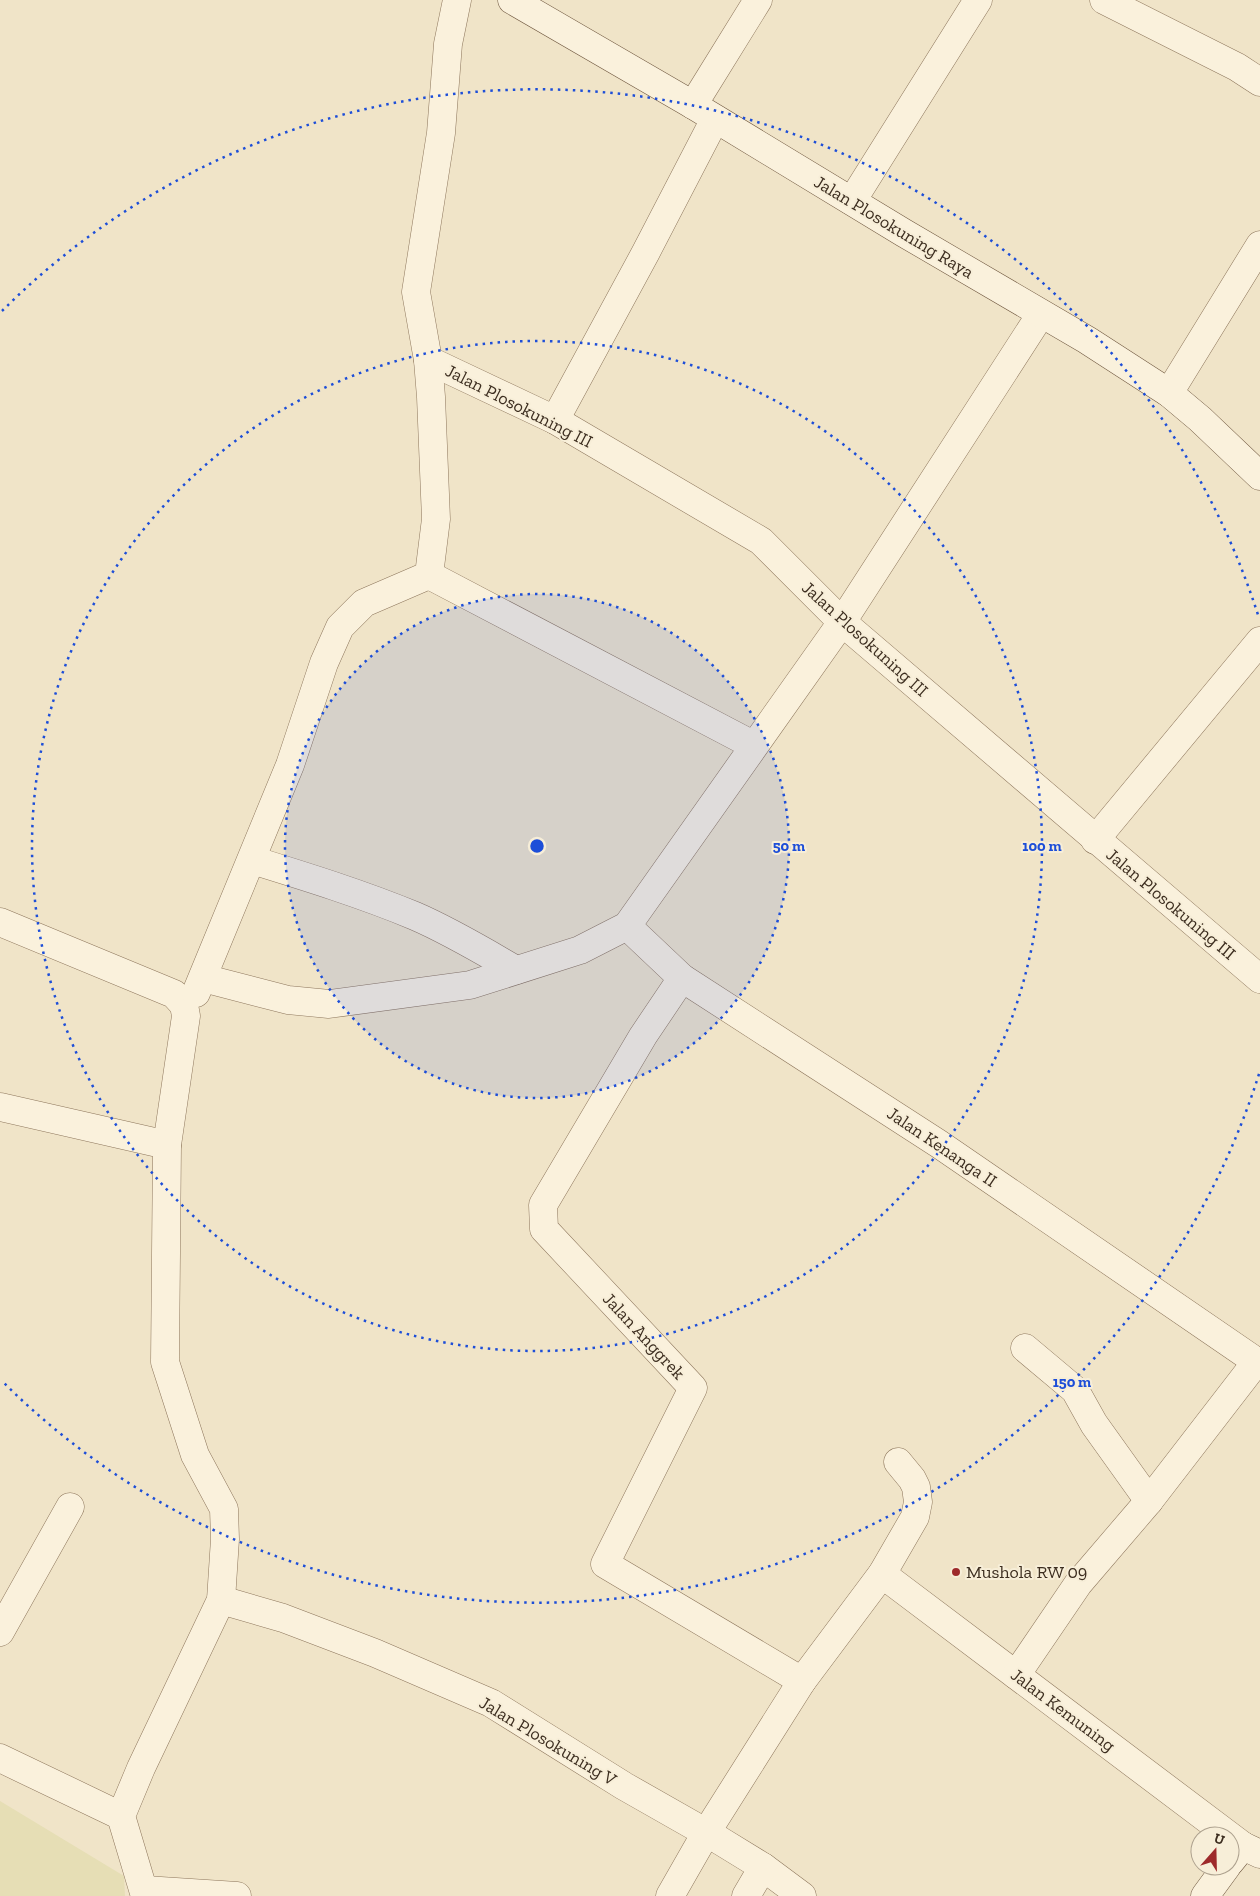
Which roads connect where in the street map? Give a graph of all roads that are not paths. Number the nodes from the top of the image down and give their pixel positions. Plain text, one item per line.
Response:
1 (457, 0) edge
2 (512, 0) edge
3 (758, 0) edge
4 (978, 0) edge
5 (1104, 0) edge
6 (1260, 82) edge
7 (704, 112) junction
8 (852, 202) junction
9 (1260, 245) edge
10 (1042, 314) junction
11 (428, 360) junction
12 (1169, 393) junction
13 (555, 420) junction
14 (1260, 476) edge
15 (429, 575) junction
16 (842, 622) junction
17 (1260, 641) edge
18 (753, 746) junction
19 (1095, 840) junction
20 (252, 860) junction
21 (0, 922) edge
22 (627, 926) junction
23 (516, 970) junction
24 (203, 978) junction
25 (682, 978) junction
26 (1260, 980) edge
27 (186, 1016) junction
28 (0, 1107) edge
29 (167, 1145) junction
30 (1026, 1348) dead end
31 (1258, 1362) edge
32 (898, 1462) dead end
33 (1148, 1501) junction
34 (70, 1507) dead end
35 (882, 1574) junction
36 (221, 1600) junction
37 (0, 1632) edge
38 (1016, 1675) junction
39 (802, 1681) junction
40 (0, 1758) edge
41 (121, 1816) junction
42 (1202, 1826) edge
43 (706, 1833) junction
44 (763, 1867) junction
45 (1223, 1876) edge
46 (145, 1893) edge
47 (237, 1896) edge
48 (670, 1896) edge
49 (746, 1896) edge
50 (802, 1896) edge
51 (1205, 1896) edge

1 - 11 street
2 - 7 street, Jalan Plosokuning Raya
3 - 7 street
4 - 8 street
5 - 6 street
7 - 8 street, Jalan Plosokuning Raya
7 - 13 street
8 - 10 street, Jalan Plosokuning Raya
9 - 12 street
10 - 12 street, Jalan Plosokuning Raya
10 - 16 street
11 - 13 street, Jalan Plosokuning III
11 - 15 street
12 - 14 street, Jalan Plosokuning Raya
13 - 16 street, Jalan Plosokuning III
15 - 18 street
15 - 20 street
16 - 18 street
16 - 19 street, Jalan Plosokuning III
17 - 19 street
18 - 22 street
19 - 26 street, Jalan Plosokuning III
20 - 23 street
20 - 24 street
21 - 27 street
22 - 23 street
22 - 25 street, Jalan Kenanga II
23 - 24 street
24 - 27 street
25 - 31 street, Jalan Kenanga II
25 - 39 street, Jalan Anggrek
27 - 29 street
28 - 29 street
29 - 36 street
30 - 33 street
31 - 33 street
32 - 35 street
33 - 38 street
34 - 37 street
35 - 38 street, Jalan Kemuning
35 - 39 street
36 - 41 street
36 - 43 street, Jalan Plosokuning V
38 - 42 street, Jalan Kemuning
39 - 43 street
40 - 41 street
41 - 46 street
43 - 44 street, Jalan Plosokuning V
43 - 48 street
44 - 49 street
44 - 50 street, Jalan Plosokuning V
45 - 51 street
46 - 47 street

